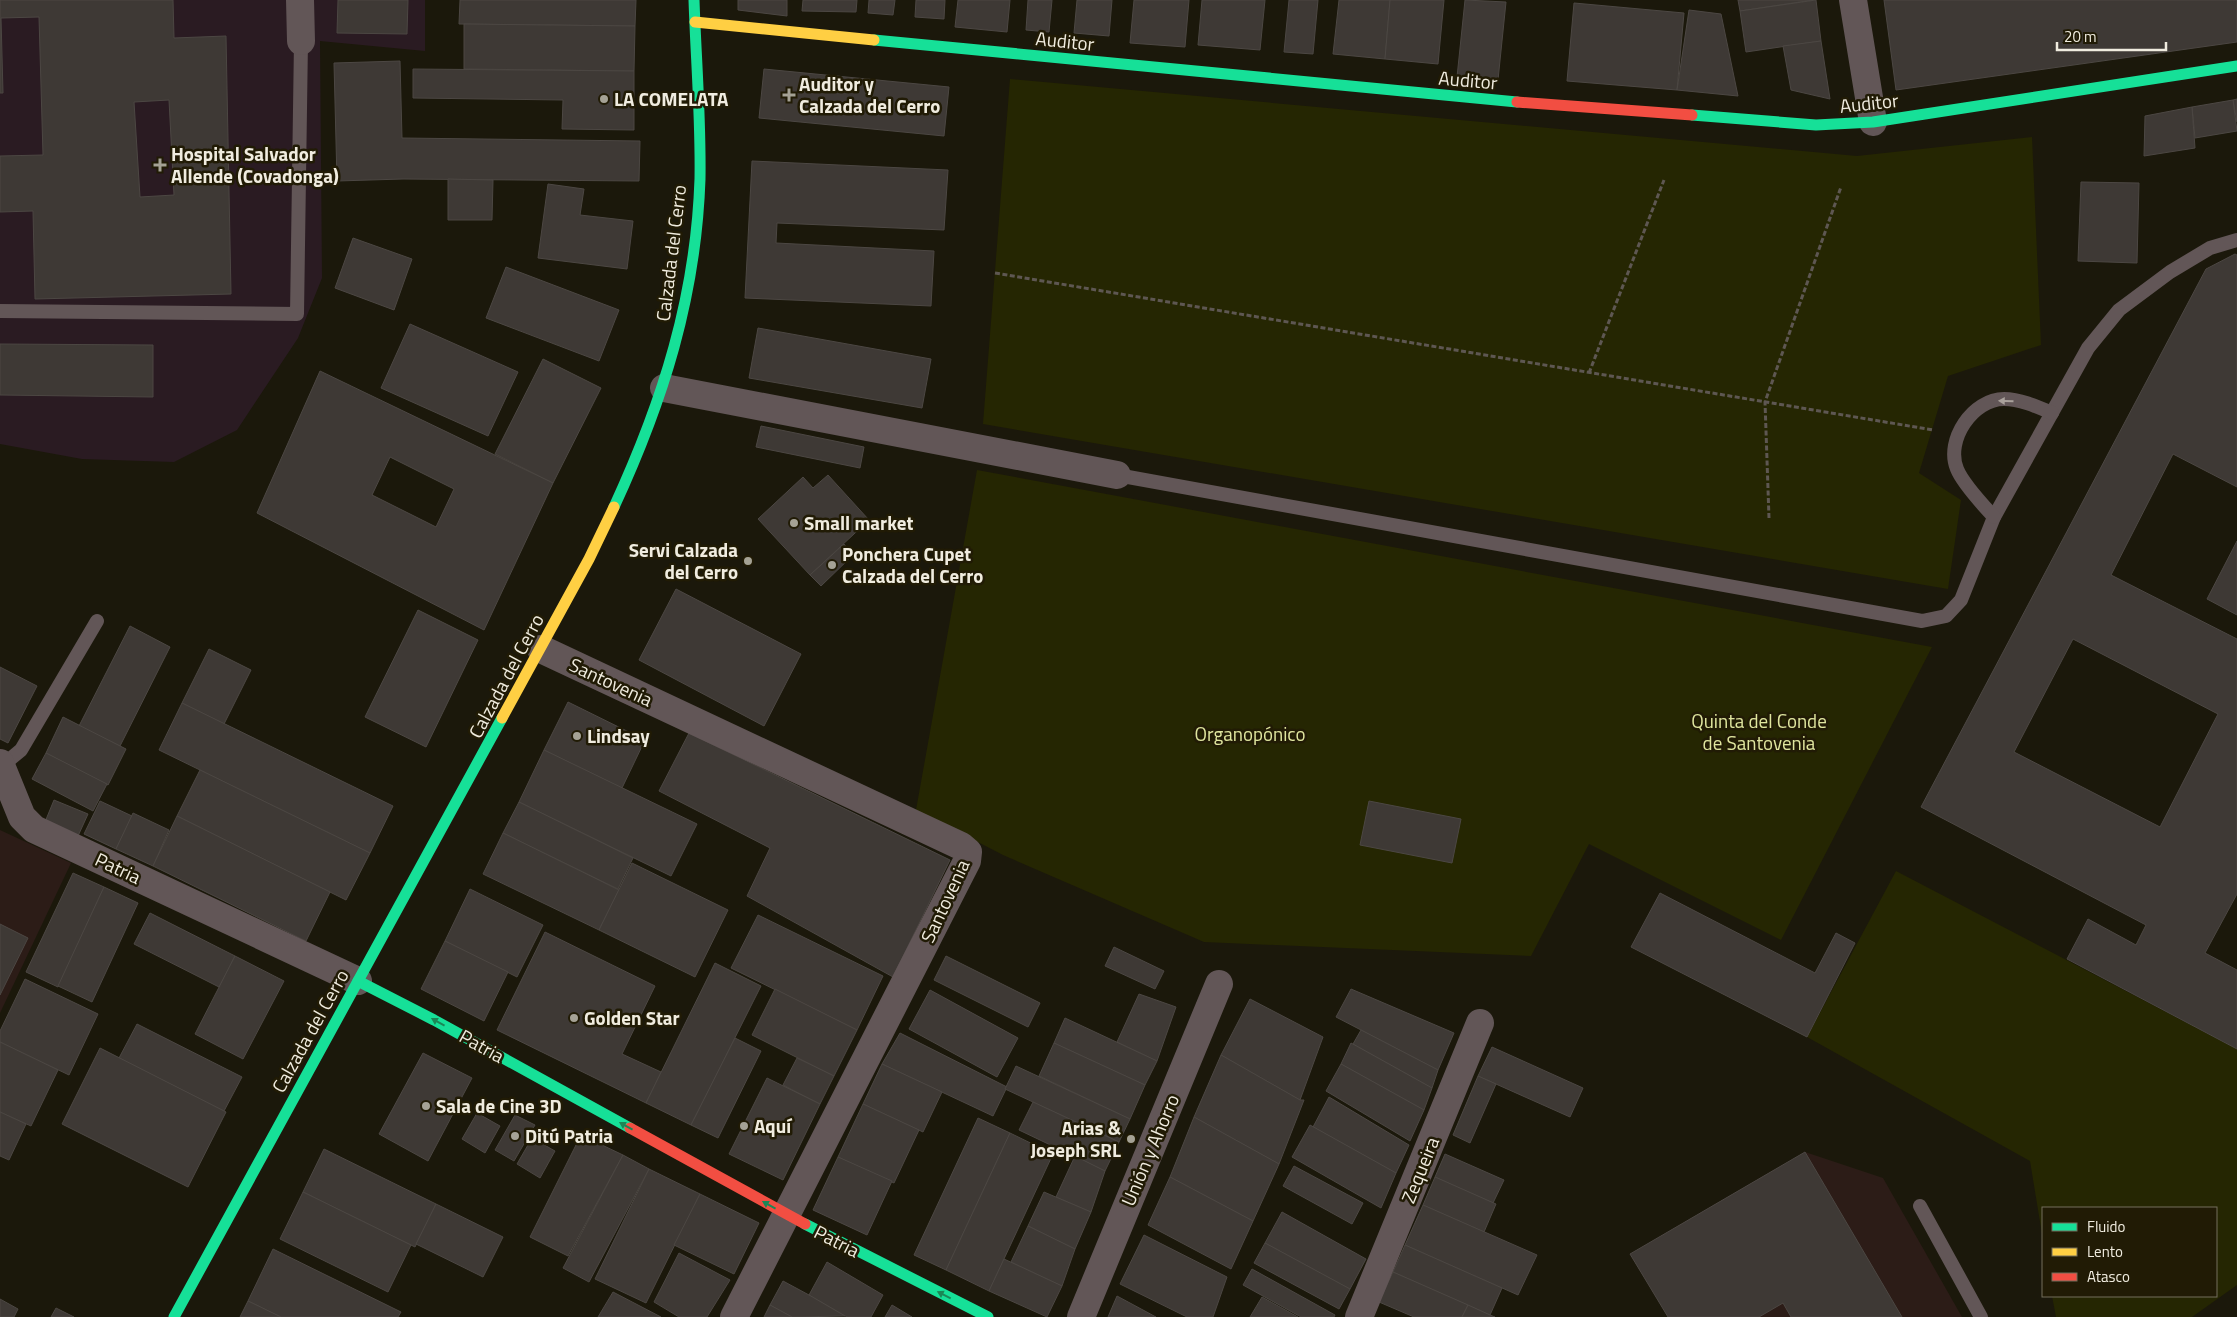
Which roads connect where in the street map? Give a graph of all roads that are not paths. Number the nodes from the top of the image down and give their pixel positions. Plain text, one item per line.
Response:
1 (300, 0) edge
2 (694, 0) edge
3 (1854, 0) edge
4 (695, 22) junction
5 (301, 41) joint
6 (2237, 66) edge
7 (1873, 122) junction
8 (2237, 240) edge
9 (0, 311) edge
10 (664, 388) junction
11 (2052, 413) junction
12 (1117, 475) joint
13 (1994, 518) junction
14 (98, 621) dead end
15 (541, 649) junction
16 (1, 764) edge
17 (358, 980) junction
18 (1220, 984) dead end
19 (1480, 1023) dead end
20 (1920, 1206) dead end
21 (787, 1215) junction
22 (174, 1317) edge
23 (734, 1317) edge
24 (988, 1317) edge
25 (1081, 1317) edge
26 (1360, 1317) edge
27 (1982, 1317) edge

1 - 5 street
2 - 4 street, Calzada del Cerro
3 - 7 street
4 - 7 street, Auditor
4 - 10 street, Calzada del Cerro
5 - 9 lane
6 - 7 street, Auditor
8 - 11 lane
10 - 12 street
10 - 15 street, Calzada del Cerro
11 - 13 lane
11 -> 13 lane
12 - 13 lane
14 - 16 lane
15 - 17 street, Calzada del Cerro
15 - 21 street, Santovenia
16 - 17 street, Patria
21 -> 17 street, Patria
17 - 22 street, Calzada del Cerro
18 - 25 street, Unión y Ahorro
19 - 26 street, Zequeira
20 - 27 lane
21 - 23 street, Santovenia
24 -> 21 street, Patria

